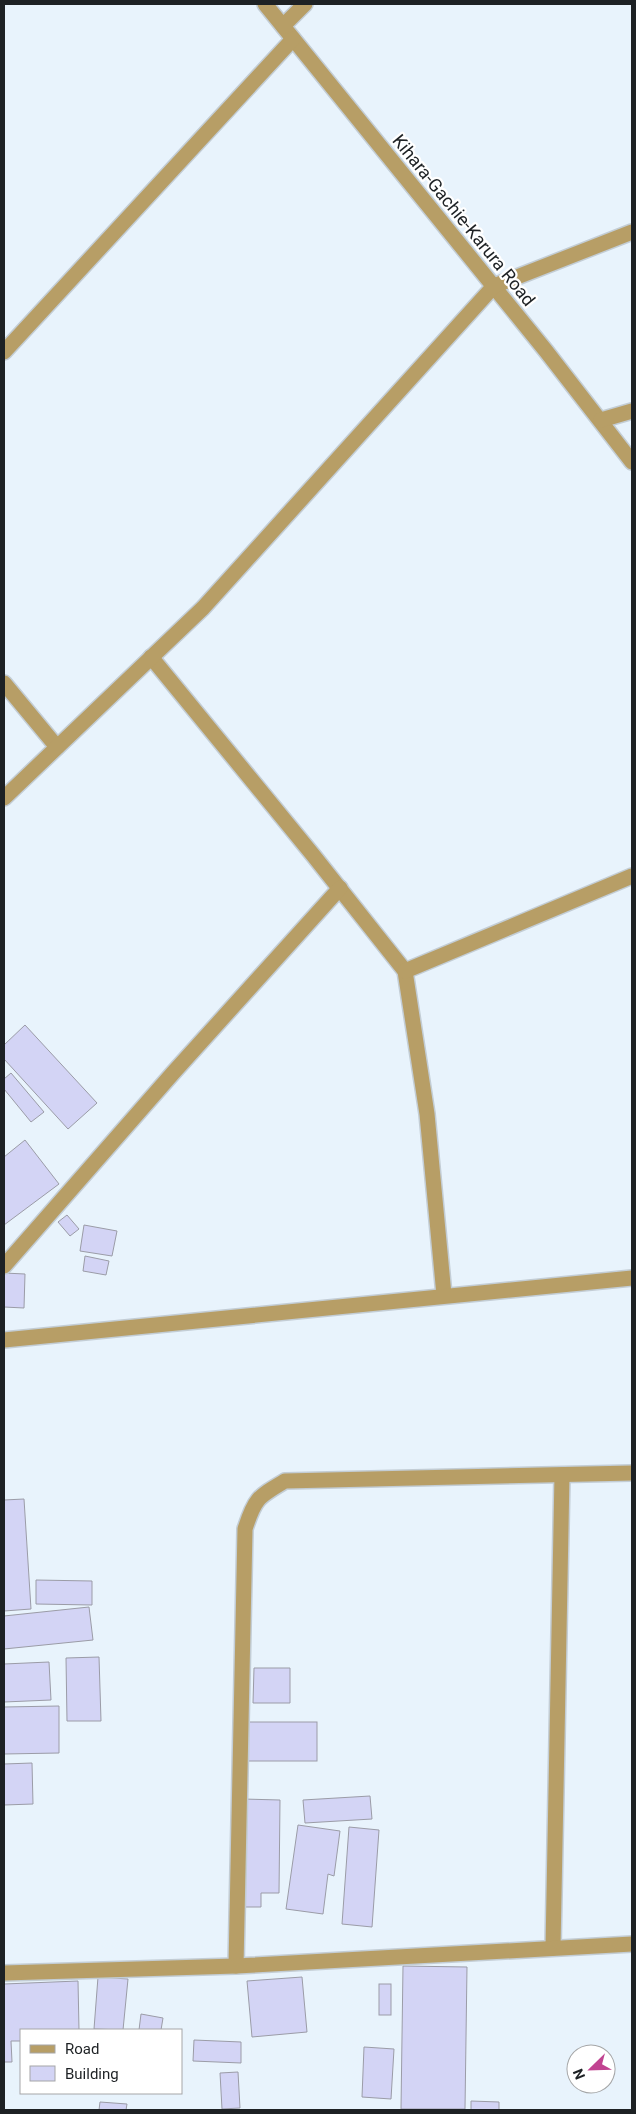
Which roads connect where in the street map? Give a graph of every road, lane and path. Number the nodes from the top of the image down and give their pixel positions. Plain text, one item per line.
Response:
1 (265, 4) edge
2 (305, 4) edge
3 (283, 26) junction
4 (293, 39) junction
5 (632, 232) edge
6 (494, 286) junction
7 (4, 352) edge
8 (632, 411) edge
9 (600, 420) junction
10 (632, 462) edge
11 (151, 657) junction
12 (4, 684) edge
13 (57, 747) junction
14 (4, 798) edge
15 (632, 876) edge
16 (340, 888) junction
17 (405, 971) junction
18 (4, 1266) edge
19 (632, 1278) edge
20 (444, 1295) junction
21 (4, 1340) edge
22 (632, 1473) edge
23 (562, 1476) junction
24 (632, 1944) edge
25 (553, 1948) junction
26 (236, 1966) junction
27 (4, 1972) edge

1 - 3 street, Kihara-Gachie-Karura Road
2 - 3 street
3 - 4 street, Kihara-Gachie-Karura Road
4 - 6 street, Kihara-Gachie-Karura Road
4 - 7 street
5 - 6 street
6 - 9 street, Kihara-Gachie-Karura Road
6 - 11 street
8 - 9 street
9 - 10 street, Kihara-Gachie-Karura Road
11 - 13 street
11 - 16 street
12 - 13 street
13 - 14 street
15 - 17 street
16 - 17 street
16 - 18 street
17 - 20 street
19 - 20 street
20 - 21 street
22 - 23 street
23 - 25 street
23 - 26 street
24 - 25 street
25 - 26 street
26 - 27 street

